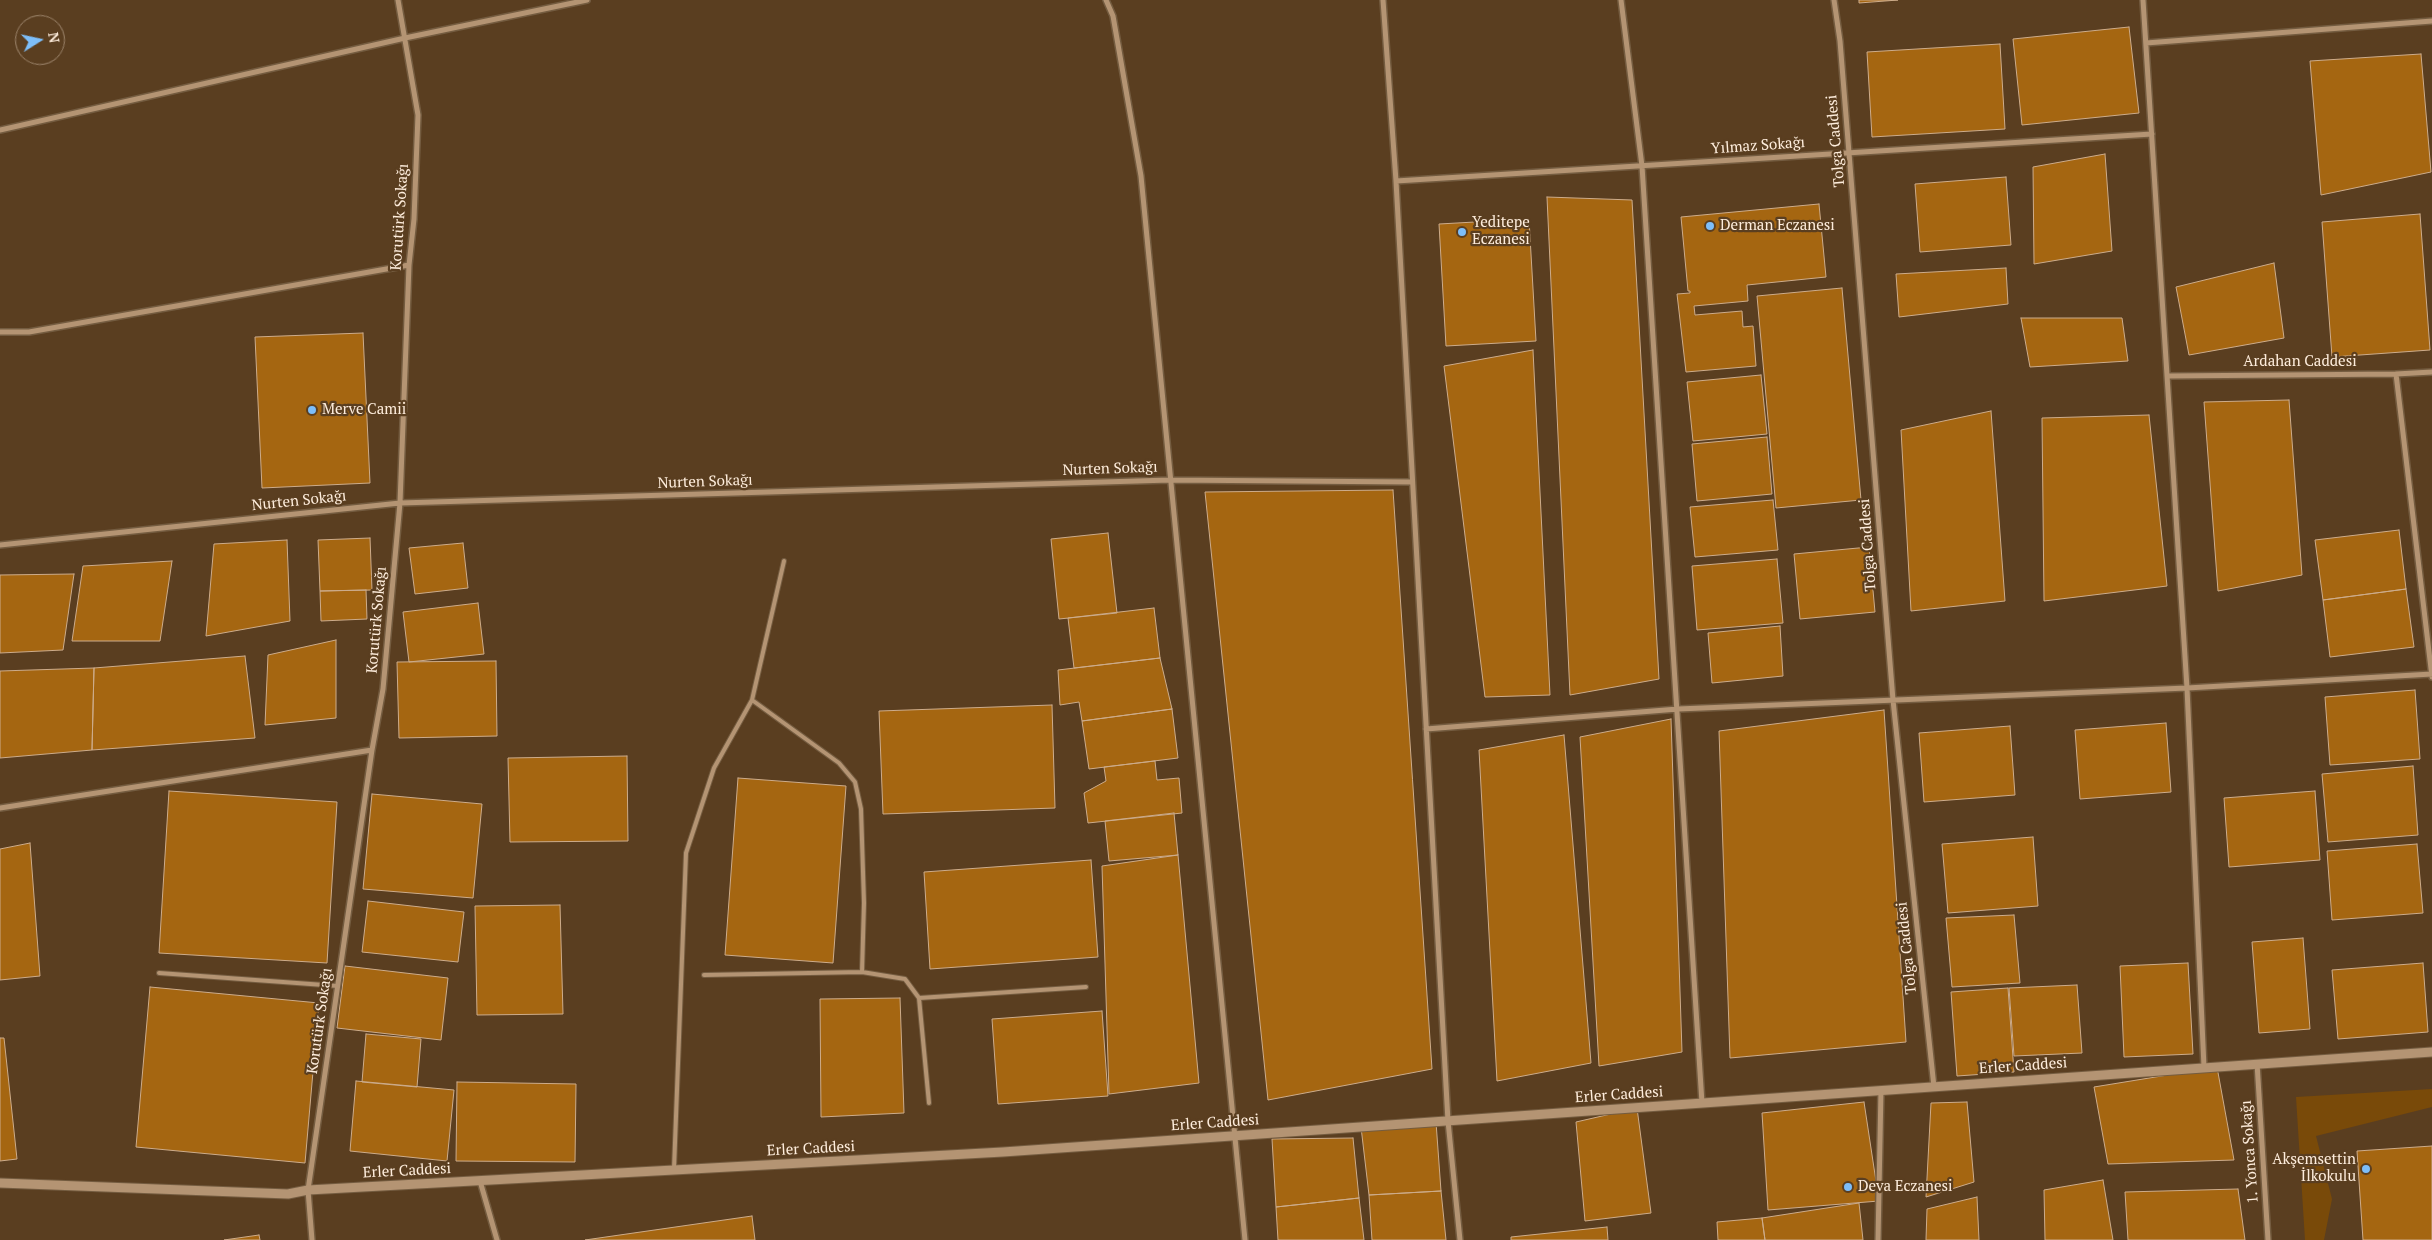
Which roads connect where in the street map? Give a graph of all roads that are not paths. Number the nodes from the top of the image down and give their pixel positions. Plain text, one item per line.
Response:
1 (398, 0) edge
2 (587, 0) edge
3 (1106, 0) edge
4 (1383, 0) edge
5 (1621, 0) edge
6 (1834, 0) edge
7 (2143, 0) edge
8 (2432, 20) edge
9 (404, 38) junction
10 (2146, 43) junction
11 (0, 130) edge
12 (2152, 134) junction
13 (1850, 153) junction
14 (1642, 166) junction
15 (1396, 182) junction
16 (409, 266) junction
17 (0, 332) edge
18 (2432, 372) edge
19 (2396, 374) junction
20 (2168, 376) junction
21 (1170, 480) junction
22 (1412, 482) junction
23 (400, 503) junction
24 (0, 544) edge
25 (784, 561) dead end
26 (2432, 675) edge
27 (2186, 688) junction
28 (752, 700) junction
29 (1892, 700) junction
30 (1678, 709) junction
31 (1426, 729) junction
32 (372, 750) junction
33 (0, 808) edge
34 (862, 972) junction
35 (159, 974) dead end
36 (704, 975) dead end
37 (338, 986) junction
38 (1086, 987) dead end
39 (919, 998) junction
40 (2432, 1052) edge
41 (2257, 1063) junction
42 (2204, 1067) junction
43 (1934, 1087) junction
44 (1881, 1090) junction
45 (929, 1103) dead end
46 (1702, 1103) junction
47 (1448, 1121) junction
48 (1236, 1136) junction
49 (674, 1171) junction
50 (480, 1181) junction
51 (0, 1183) edge
52 (308, 1190) junction
53 (312, 1240) edge
54 (496, 1240) edge
55 (1245, 1240) edge
56 (1460, 1240) edge
57 (1878, 1240) edge
58 (2268, 1240) edge

1 - 9 street, Korutürk Sokağı
2 - 9 street
3 - 21 street
4 - 15 street
5 - 14 street
6 - 13 street, Tolga Caddesi
7 - 10 street
8 - 10 street
9 - 11 street
9 - 16 street, Korutürk Sokağı
10 - 12 street
12 - 13 street, Yılmaz Sokağı
12 - 20 street
13 - 14 street, Yılmaz Sokağı
13 - 29 street, Tolga Caddesi
14 - 15 street, Yılmaz Sokağı
14 - 30 street
15 - 22 street
16 - 17 street
16 - 23 street, Korutürk Sokağı
18 - 19 street, Ardahan Caddesi
19 - 20 street, Ardahan Caddesi
19 - 26 street
20 - 27 street
21 - 22 street, Nurten Sokağı
21 - 23 street, Nurten Sokağı
21 - 48 street
22 - 31 street
23 - 24 street, Nurten Sokağı
23 - 32 street, Korutürk Sokağı
25 - 28 lane
26 - 27 street
27 - 29 street
27 - 42 street
28 - 34 lane
28 - 49 lane
29 - 30 street
29 - 43 street, Tolga Caddesi
30 - 31 street
30 - 46 street
31 - 47 street
32 - 33 street
32 - 37 street, Korutürk Sokağı
34 - 36 lane
34 - 39 lane
35 - 37 lane
37 - 52 street, Korutürk Sokağı
38 - 39 lane
39 - 45 lane
40 - 41 street, Erler Caddesi
41 - 42 street, Erler Caddesi
41 - 58 street, 1. Yonca Sokağı
42 - 43 street, Erler Caddesi
43 - 44 street, Erler Caddesi
44 - 46 street, Erler Caddesi
44 - 57 street
46 - 47 street, Erler Caddesi
47 - 48 street, Erler Caddesi
47 - 56 street
48 - 49 street, Erler Caddesi
48 - 55 street
49 - 50 street, Erler Caddesi
50 - 52 street, Erler Caddesi
50 - 54 street
51 - 52 street, Erler Caddesi
52 - 53 street, Korutürk Sokağı

